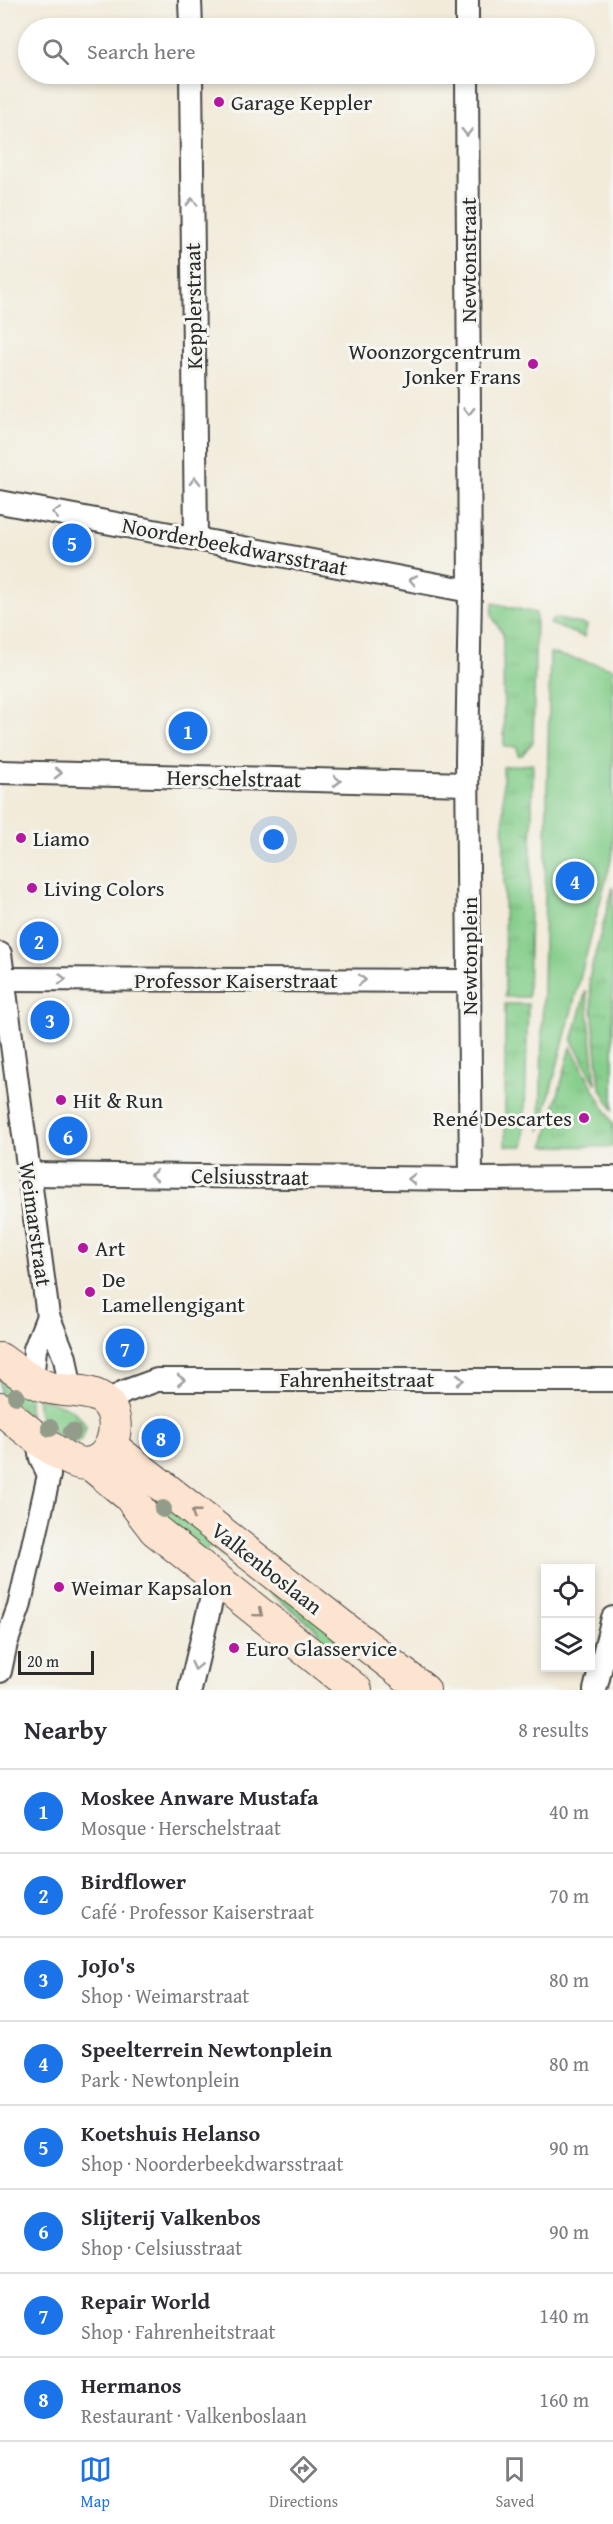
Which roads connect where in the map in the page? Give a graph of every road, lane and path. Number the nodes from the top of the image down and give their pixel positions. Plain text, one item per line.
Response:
1 (190, 0) edge
2 (467, 0) edge
3 (191, 18) edge
4 (467, 18) edge
5 (191, 84) edge
6 (467, 84) edge
7 (0, 502) edge
8 (196, 539) junction
9 (470, 591) junction
10 (0, 772) edge
11 (467, 784) junction
12 (0, 954) edge
13 (2, 979) edge
14 (469, 981) junction
15 (30, 1174) junction
16 (613, 1178) edge
17 (471, 1179) junction
18 (48, 1316) junction
19 (0, 1359) edge
20 (613, 1380) edge
21 (32, 1381) junction
22 (71, 1392) junction
23 (107, 1403) junction
24 (0, 1408) edge
25 (81, 1462) junction
26 (224, 1583) junction
27 (613, 1618) edge
28 (0, 1671) edge
29 (190, 1690) edge
30 (356, 1690) edge
31 (424, 1690) edge
32 (595, 1690) edge

1 - 3 street
2 - 4 street
8 -> 5 street, Kepplerstraat
6 -> 9 street, Newtonstraat
8 -> 7 street, Noorderbeekdwarsstraat
9 -> 8 street, Noorderbeekdwarsstraat
9 - 11 street, Newtonplein
10 -> 11 street, Herschelstraat
11 - 14 street, Newtonplein
12 - 13 street, Weimarstraat
13 -> 14 street, Professor Kaiserstraat
13 - 15 street, Weimarstraat
14 - 17 street, Newtonplein
17 -> 15 street, Celsiusstraat
15 - 18 street, Weimarstraat
16 - 17 street
18 - 21 street, Weimarstraat
18 - 22 street, Weimarstraat
19 - 21 street
23 -> 20 street, Fahrenheitstraat
21 - 22 street
22 - 23 street
23 - 25 street
24 - 25 street
25 - 26 street, Valkenboslaan
25 - 28 street
31 -> 25 street, Valkenboslaan
26 -> 29 street
26 -> 30 street, Valkenboslaan
27 - 32 street

